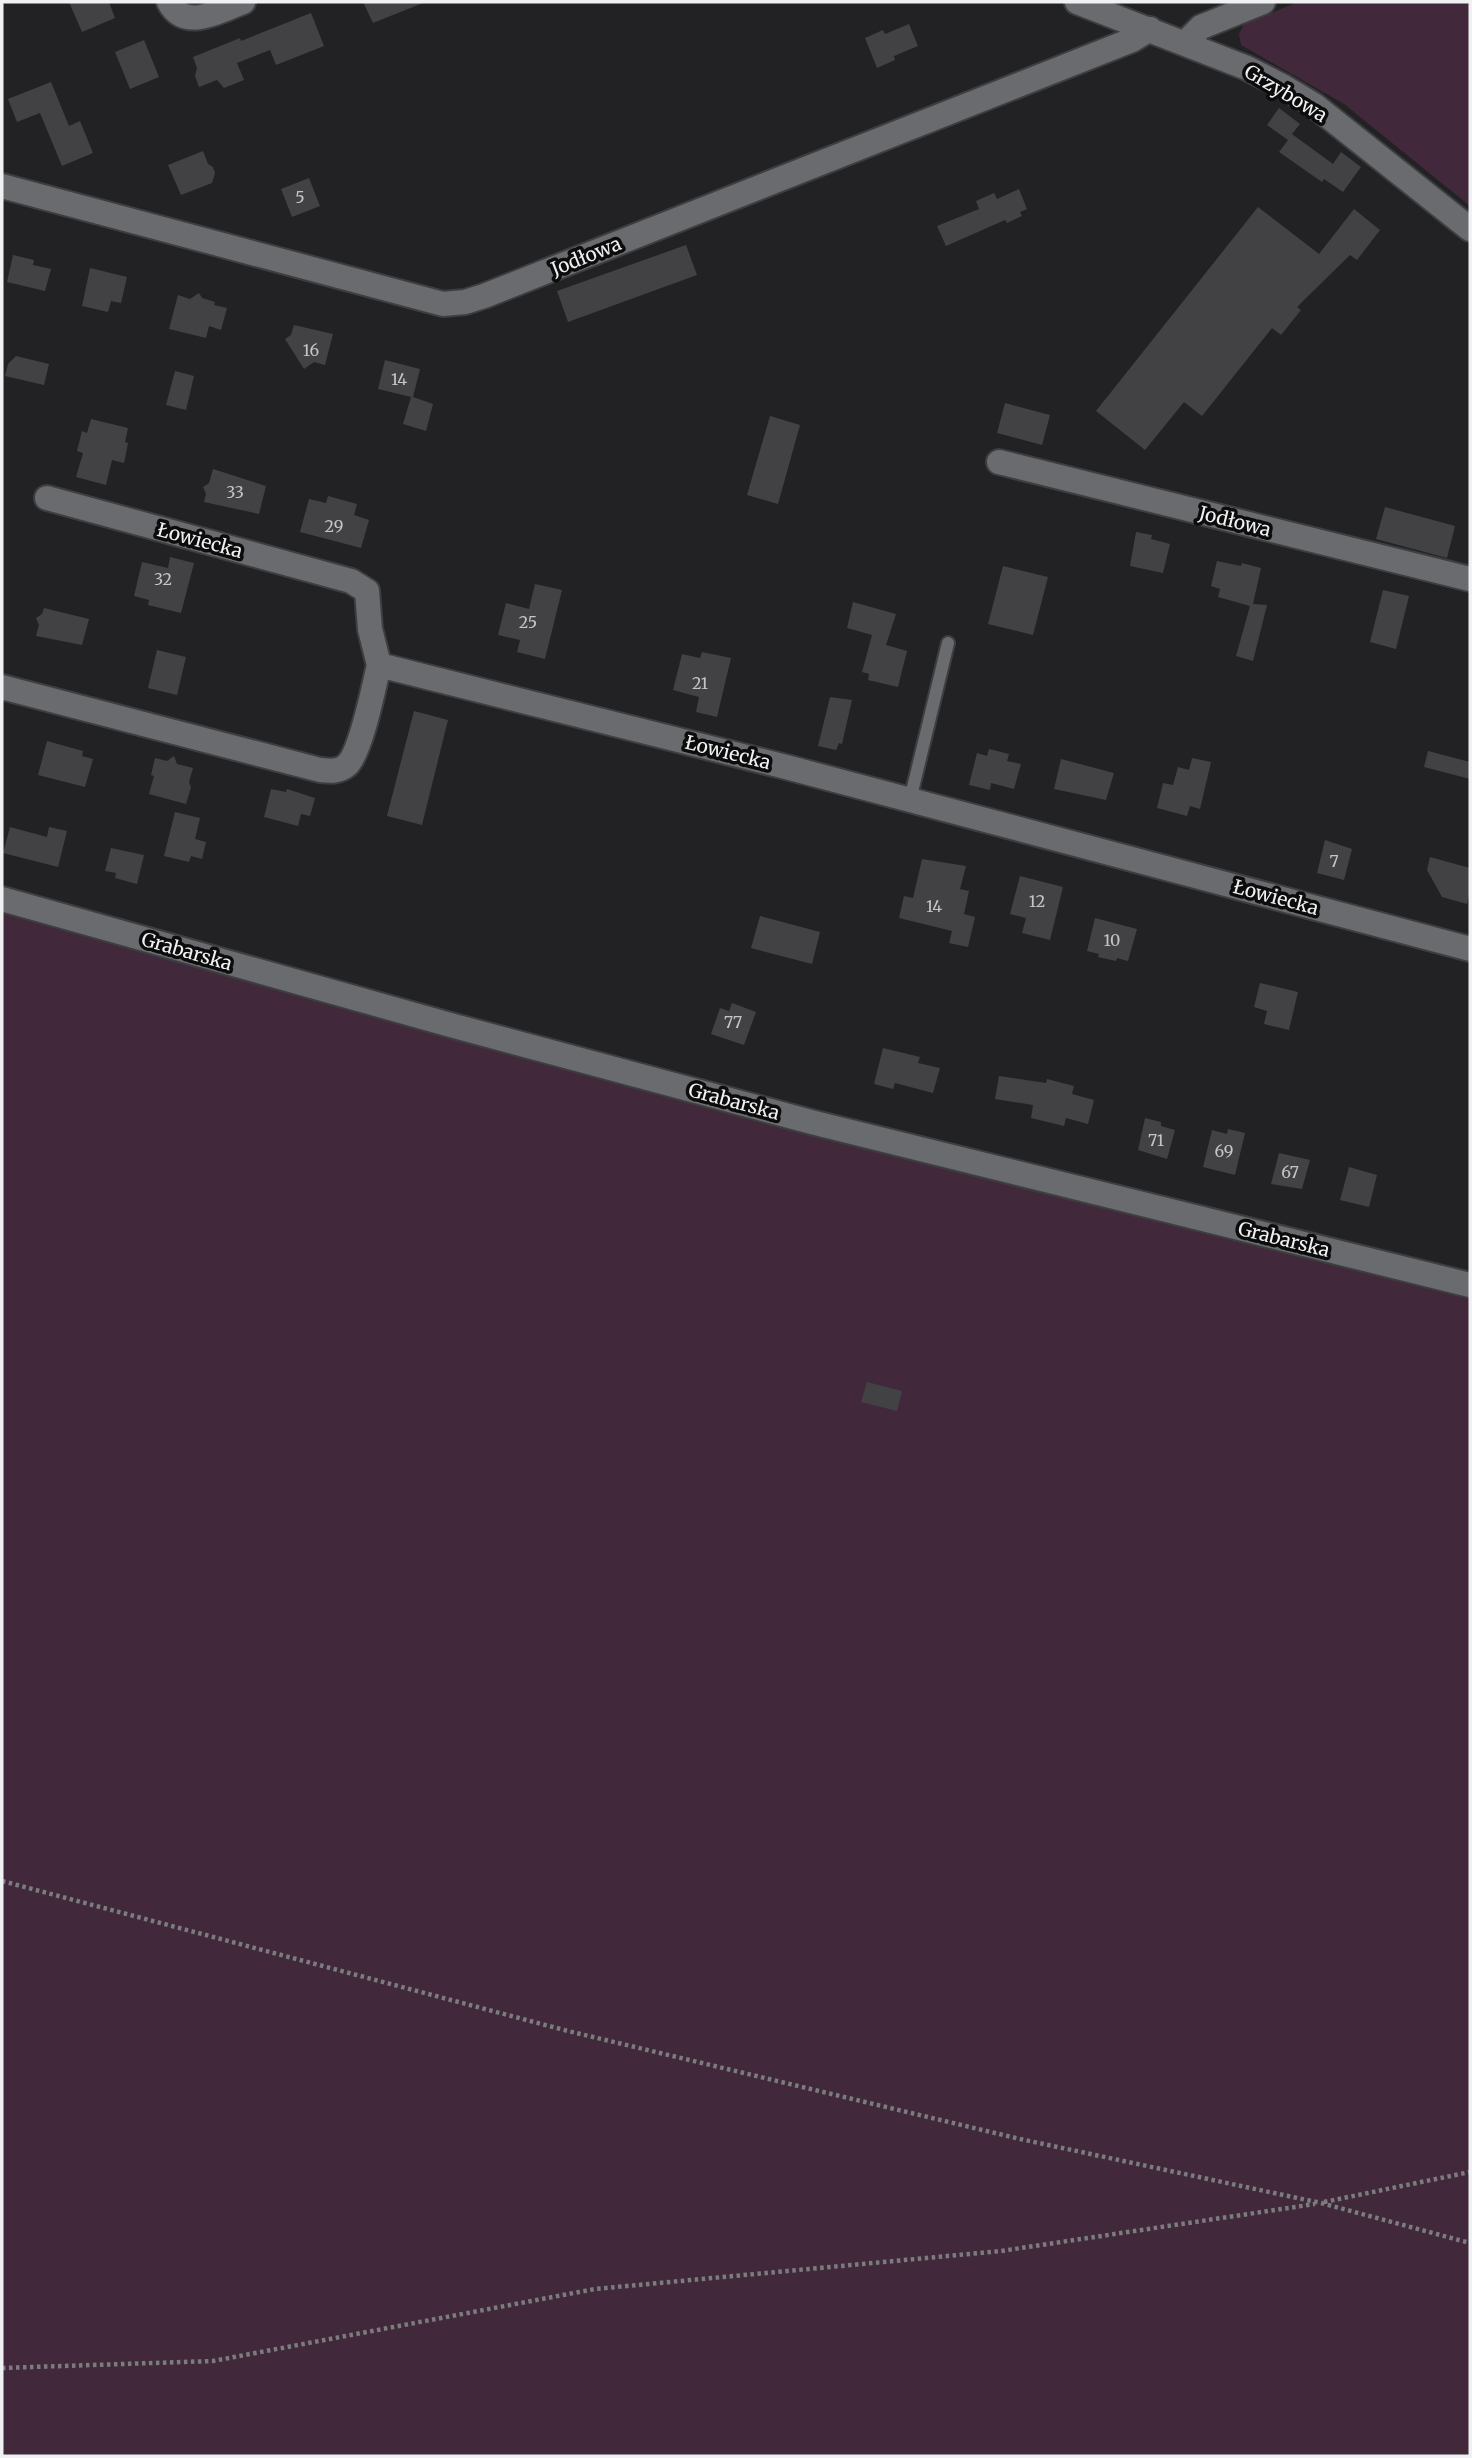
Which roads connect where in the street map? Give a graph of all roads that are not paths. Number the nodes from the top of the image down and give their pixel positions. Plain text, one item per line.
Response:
1 (169, 2) edge
2 (243, 2) edge
3 (1077, 2) edge
4 (1263, 2) edge
5 (1150, 29) junction
6 (1185, 43) junction
7 (2, 186) edge
8 (1470, 229) edge
9 (999, 463) dead end
10 (47, 498) dead end
11 (1470, 579) edge
12 (948, 643) dead end
13 (379, 664) junction
14 (2, 687) edge
15 (910, 800) junction
16 (2, 899) edge
17 (1470, 949) edge
18 (1470, 1285) edge

1 - 2 street
3 - 5 street, Grzybowa
4 - 6 street
5 - 6 street, Grzybowa
5 - 7 street, Jodłowa
6 - 8 street, Grzybowa
9 - 11 street, Jodłowa
10 - 13 street, Łowiecka
12 - 15 lane
13 - 14 street
13 - 15 street, Łowiecka
15 - 17 street, Łowiecka
16 - 18 street, Grabarska

